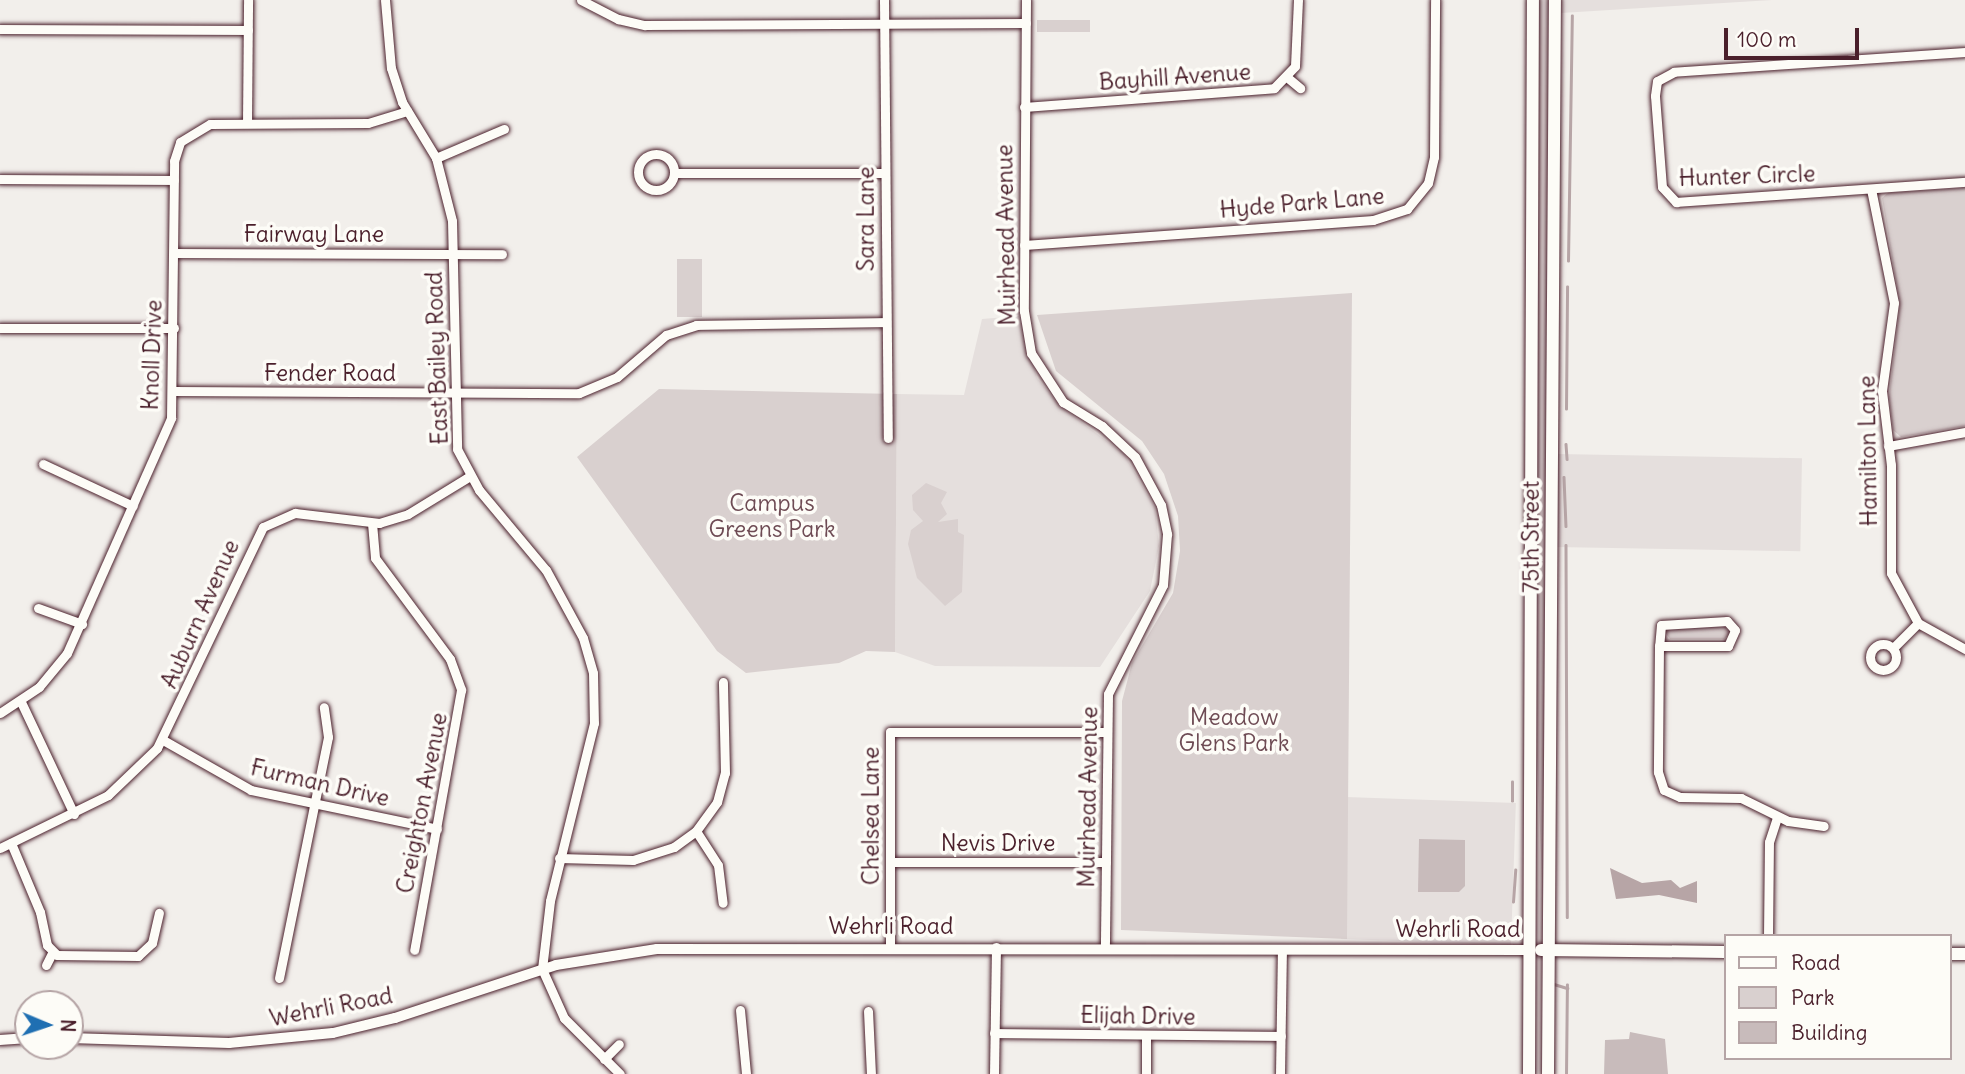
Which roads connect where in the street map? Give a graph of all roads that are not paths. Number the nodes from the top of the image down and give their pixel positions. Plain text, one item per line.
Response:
1 (248, 0) edge
2 (385, 0) edge
3 (581, 0) edge
4 (884, 0) edge
5 (1026, 0) edge
6 (1298, 0) edge
7 (1435, 0) edge
8 (1533, 0) edge
9 (1555, 0) edge
10 (885, 22) junction
11 (1026, 23) junction
12 (0, 29) edge
13 (248, 30) junction
14 (1965, 52) edge
15 (1288, 78) junction
16 (1300, 88) dead end
17 (1024, 107) junction
18 (407, 111) junction
19 (247, 123) junction
20 (504, 129) dead end
21 (436, 158) junction
22 (675, 173) junction
23 (885, 173) junction
24 (0, 179) edge
25 (174, 180) junction
26 (1965, 182) edge
27 (1871, 189) junction
28 (1024, 244) junction
29 (174, 253) junction
30 (454, 253) junction
31 (502, 254) dead end
32 (886, 322) junction
33 (0, 328) edge
34 (174, 328) junction
35 (173, 391) junction
36 (453, 392) junction
37 (1965, 432) edge
38 (888, 438) dead end
39 (1888, 446) junction
40 (43, 464) dead end
41 (470, 476) junction
42 (133, 506) junction
43 (372, 523) junction
44 (38, 608) dead end
45 (1918, 623) junction
46 (82, 624) junction
47 (1659, 646) junction
48 (1893, 648) dead end
49 (1965, 649) edge
50 (723, 682) dead end
51 (21, 702) junction
52 (324, 706) dead end
53 (0, 713) edge
54 (1106, 732) junction
55 (163, 740) junction
56 (314, 804) junction
57 (74, 814) junction
58 (1777, 817) junction
59 (1824, 826) dead end
60 (437, 829) junction
61 (696, 831) junction
62 (11, 844) junction
63 (0, 848) edge
64 (559, 858) junction
65 (890, 862) junction
66 (1105, 862) junction
67 (723, 903) dead end
68 (159, 913) dead end
69 (1768, 934) edge
70 (890, 947) junction
71 (996, 947) junction
72 (1105, 948) junction
73 (414, 950) dead end
74 (1282, 950) junction
75 (1530, 950) junction
76 (1549, 950) junction
77 (1724, 952) edge
78 (52, 953) junction
79 (46, 965) dead end
80 (542, 969) junction
81 (279, 978) dead end
82 (740, 1010) dead end
83 (869, 1011) dead end
84 (994, 1033) junction
85 (1146, 1035) junction
86 (1281, 1036) junction
87 (84, 1038) edge
88 (619, 1044) dead end
89 (604, 1059) junction
90 (620, 1074) edge
91 (746, 1074) edge
92 (871, 1074) edge
93 (994, 1074) edge
94 (1146, 1074) edge
95 (1280, 1074) edge
96 (1529, 1074) edge
97 (1548, 1074) edge

1 - 13 street
2 - 18 street, East Bailey Road
3 - 10 street
4 - 10 street, Sara Lane
5 - 11 street, Muirhead Avenue
6 - 15 street
7 - 28 street, Hyde Park Lane
8 - 75 main road, 75th Street
9 - 76 main road, 75th Street
10 - 11 street
10 - 23 street, Sara Lane
11 - 17 street, Muirhead Avenue
12 - 13 street
13 - 19 street
14 - 27 street, Hunter Circle
15 - 16 street
15 - 17 street, Bayhill Avenue
17 - 28 street, Muirhead Avenue
18 - 19 street, Knoll Drive
18 - 21 street, East Bailey Road
19 - 25 street, Knoll Drive
20 - 21 street
21 - 30 street, East Bailey Road
22 - 22 street
22 - 23 street
23 - 32 street, Sara Lane
24 - 25 street
25 - 29 street, Knoll Drive
26 - 27 street, Hunter Circle
27 - 39 street, Hamilton Lane
28 - 54 street, Muirhead Avenue
29 - 30 street, Fairway Lane
29 - 34 street, Knoll Drive
30 - 31 street, Fairway Lane
30 - 36 street, East Bailey Road
32 - 36 street, Fender Road
32 - 38 street, Sara Lane
33 - 34 street
34 - 35 street, Knoll Drive
35 - 36 street, Fender Road
35 - 42 street, Knoll Drive
36 - 41 street, East Bailey Road
37 - 39 street
39 - 45 street, Hamilton Lane
40 - 42 street
41 - 43 street, Auburn Avenue
41 - 64 street, East Bailey Road
42 - 46 street, Knoll Drive
43 - 55 street, Auburn Avenue
43 - 60 street, Creighton Avenue
44 - 46 street
45 - 48 street
45 - 49 street
46 - 51 street, Knoll Drive
47 - 47 street
47 - 58 street
50 - 61 street
51 - 53 street, Knoll Drive
51 - 57 street
52 - 56 street
54 - 65 street, Chelsea Lane
54 - 66 street, Muirhead Avenue
55 - 56 street, Furman Drive
55 - 57 street, Auburn Avenue
56 - 60 street, Furman Drive
56 - 81 street
57 - 62 street, Auburn Avenue
58 - 59 street
58 - 69 street
60 - 73 street, Creighton Avenue
61 - 64 street
61 - 67 street
62 - 63 street, Auburn Avenue
62 - 78 street
64 - 80 street, East Bailey Road
65 - 66 street, Nevis Drive
65 - 70 street, Chelsea Lane
66 - 72 street, Muirhead Avenue
68 - 78 street
70 - 71 street, Wehrli Road
70 - 80 street, Wehrli Road
71 - 72 street, Wehrli Road
71 - 84 street
72 - 74 street, Wehrli Road
74 - 75 street, Wehrli Road
74 - 86 street
75 - 76 main road, Wehrli Road
75 - 96 main road, 75th Street
76 - 77 main road, Wehrli Road
76 - 97 main road, 75th Street
78 - 79 street
80 - 87 street, Wehrli Road
80 - 89 street
82 - 91 street
83 - 92 street
84 - 85 street, Elijah Drive
84 - 93 street
85 - 86 street, Elijah Drive
85 - 94 street
86 - 95 street
88 - 89 street
89 - 90 street

